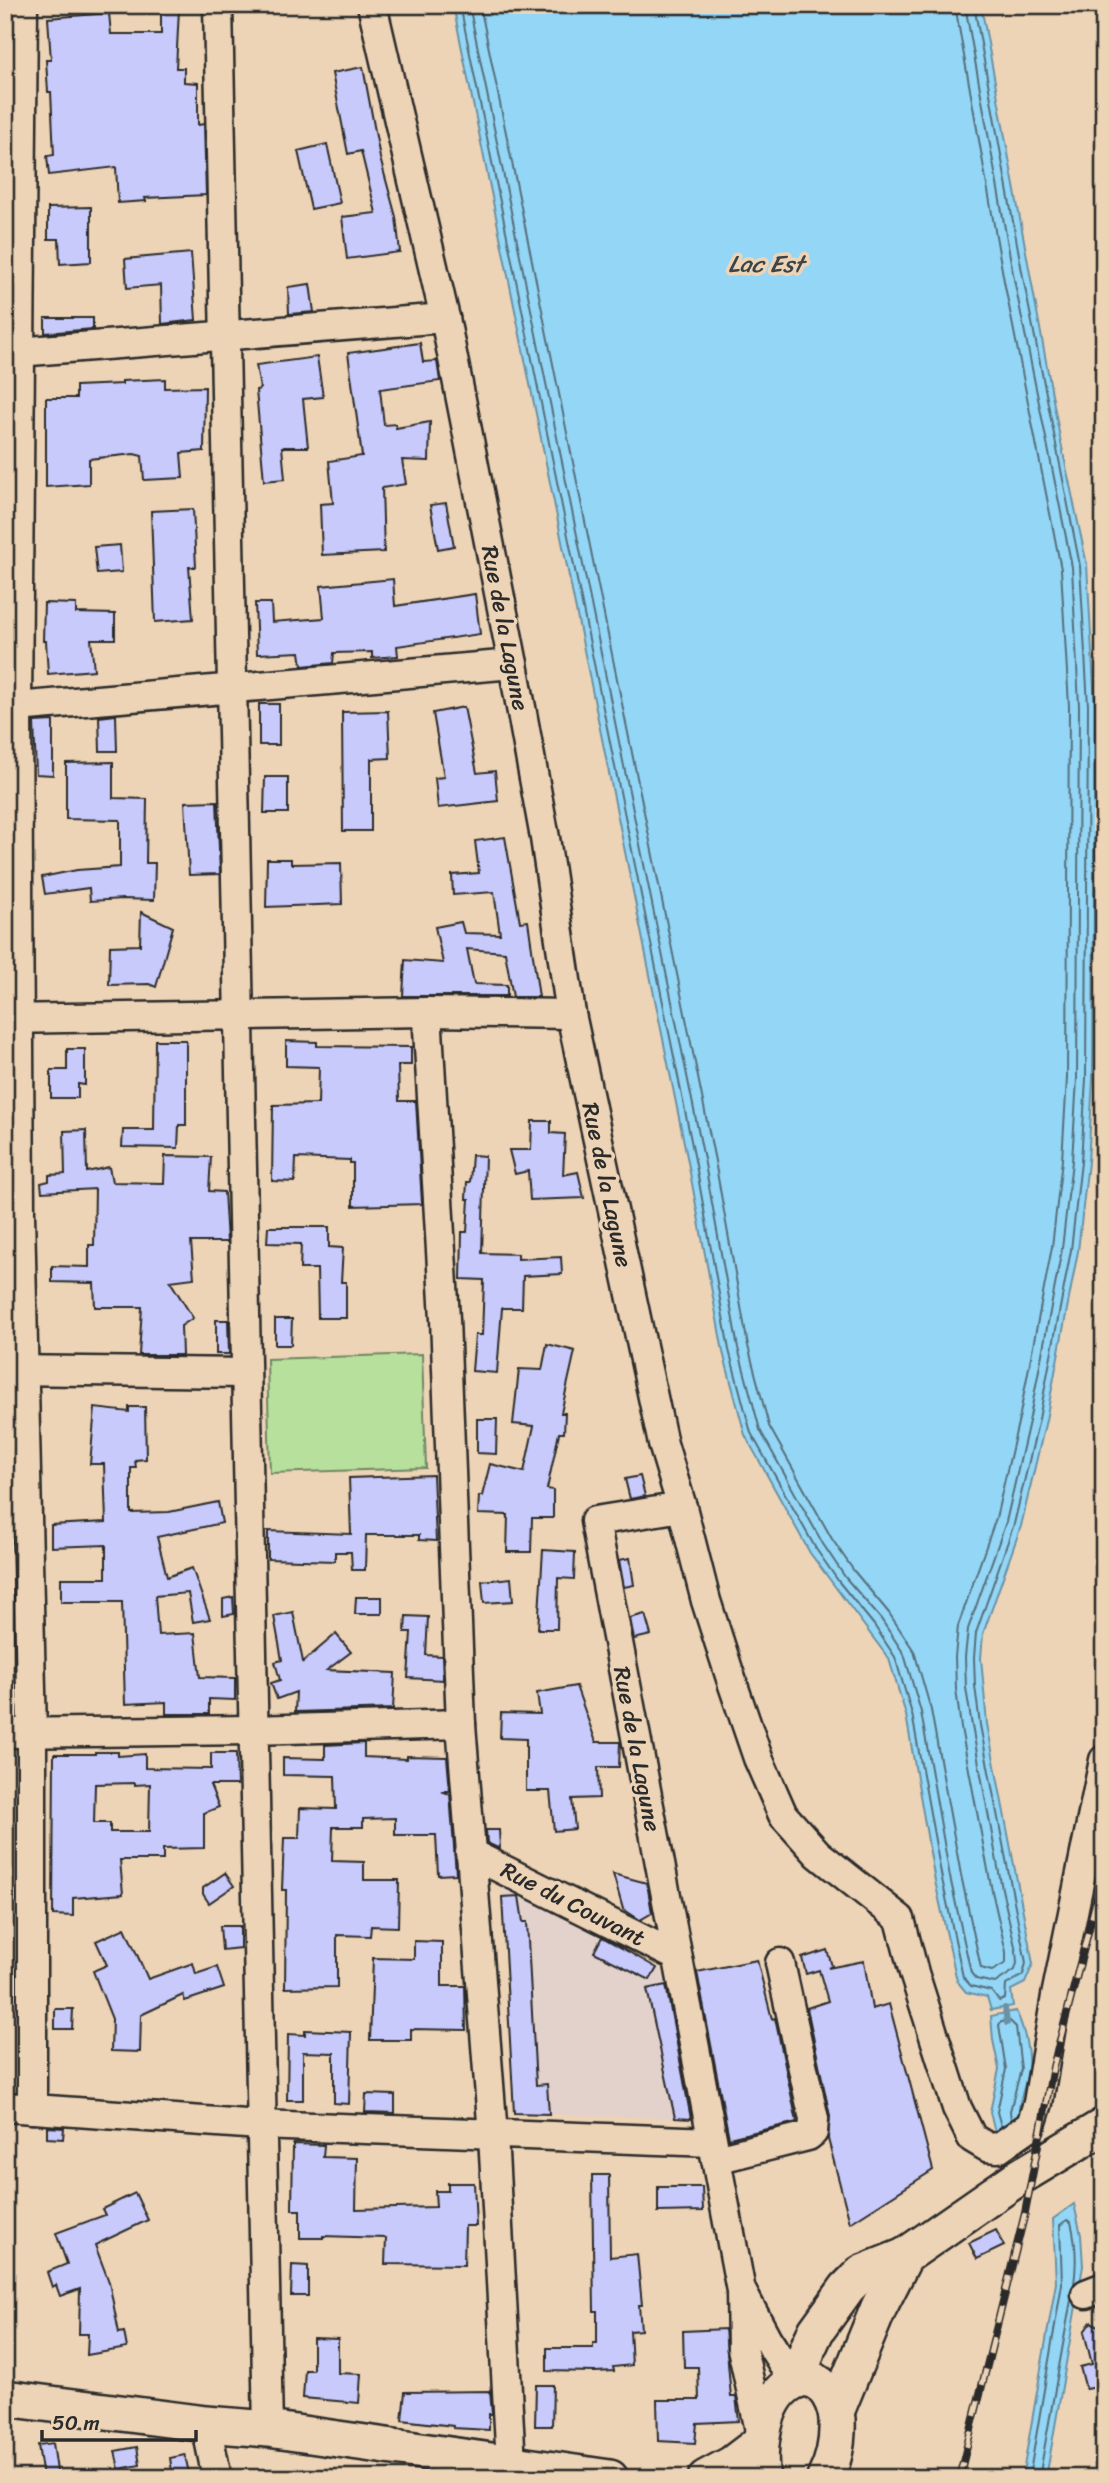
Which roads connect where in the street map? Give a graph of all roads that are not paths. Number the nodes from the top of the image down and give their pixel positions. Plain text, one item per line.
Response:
1 (23, 5) edge
2 (218, 5) edge
3 (372, 5) edge
4 (445, 318) junction
5 (227, 334) junction
6 (13, 353) edge
7 (513, 664) junction
8 (233, 687) junction
9 (11, 708) edge
10 (427, 1012) junction
11 (571, 1014) junction
12 (239, 1016) junction
13 (12, 1019) edge
14 (14, 1369) edge
15 (245, 1373) junction
16 (682, 1507) junction
17 (461, 1724) junction
18 (251, 1730) junction
19 (19, 1733) edge
20 (1104, 1760) edge
21 (470, 1853) junction
22 (676, 1956) junction
23 (780, 1963) dead end
24 (19, 2108) edge
25 (260, 2125) junction
26 (1104, 2126) edge
27 (493, 2134) junction
28 (714, 2151) junction
29 (905, 2256) junction
30 (741, 2291) junction
31 (796, 2381) junction
32 (5, 2398) edge
33 (836, 2413) junction
34 (205, 2424) junction
35 (268, 2429) junction
36 (761, 2439) junction
37 (511, 2464) junction
38 (217, 2478) edge
39 (610, 2478) edge
40 (706, 2478) edge
41 (762, 2478) edge
42 (825, 2478) edge

1 - 6 street
2 - 5 street
3 - 4 street, Rue de la Lagune
4 - 5 street
4 - 7 street, Rue de la Lagune
5 - 6 street
5 - 8 street
6 - 9 street
7 - 8 street
7 - 11 street, Rue de la Lagune
8 - 9 street
8 - 12 street
9 - 13 street
10 - 11 street
10 - 12 street
10 - 17 street
11 - 16 street, Rue de la Lagune
12 - 13 street
12 - 15 street
13 - 14 street
14 - 15 street
14 - 19 street
15 - 18 street
16 - 20 street
16 - 22 street, Rue de la Lagune
17 - 18 street
17 - 21 street
18 - 19 street
18 - 25 street
19 - 24 street
21 - 22 street, Rue du Couvant
21 - 27 street
22 - 28 street, Rue de la Lagune
23 - 28 street
24 - 25 street
25 - 27 street
25 - 35 street
26 - 29 main road
27 - 28 street
27 - 37 street
28 - 30 street, Rue de la Lagune
29 - 31 main road
29 - 33 main road
30 - 31 street, Rue de la Lagune
30 - 36 street, Rue de la Lagune
31 - 33 main road
31 - 36 main road
32 - 34 main road
33 - 42 main road
34 - 35 main road
34 - 38 street
35 - 37 main road
36 - 40 main road
36 - 41 main road
37 - 39 main road

